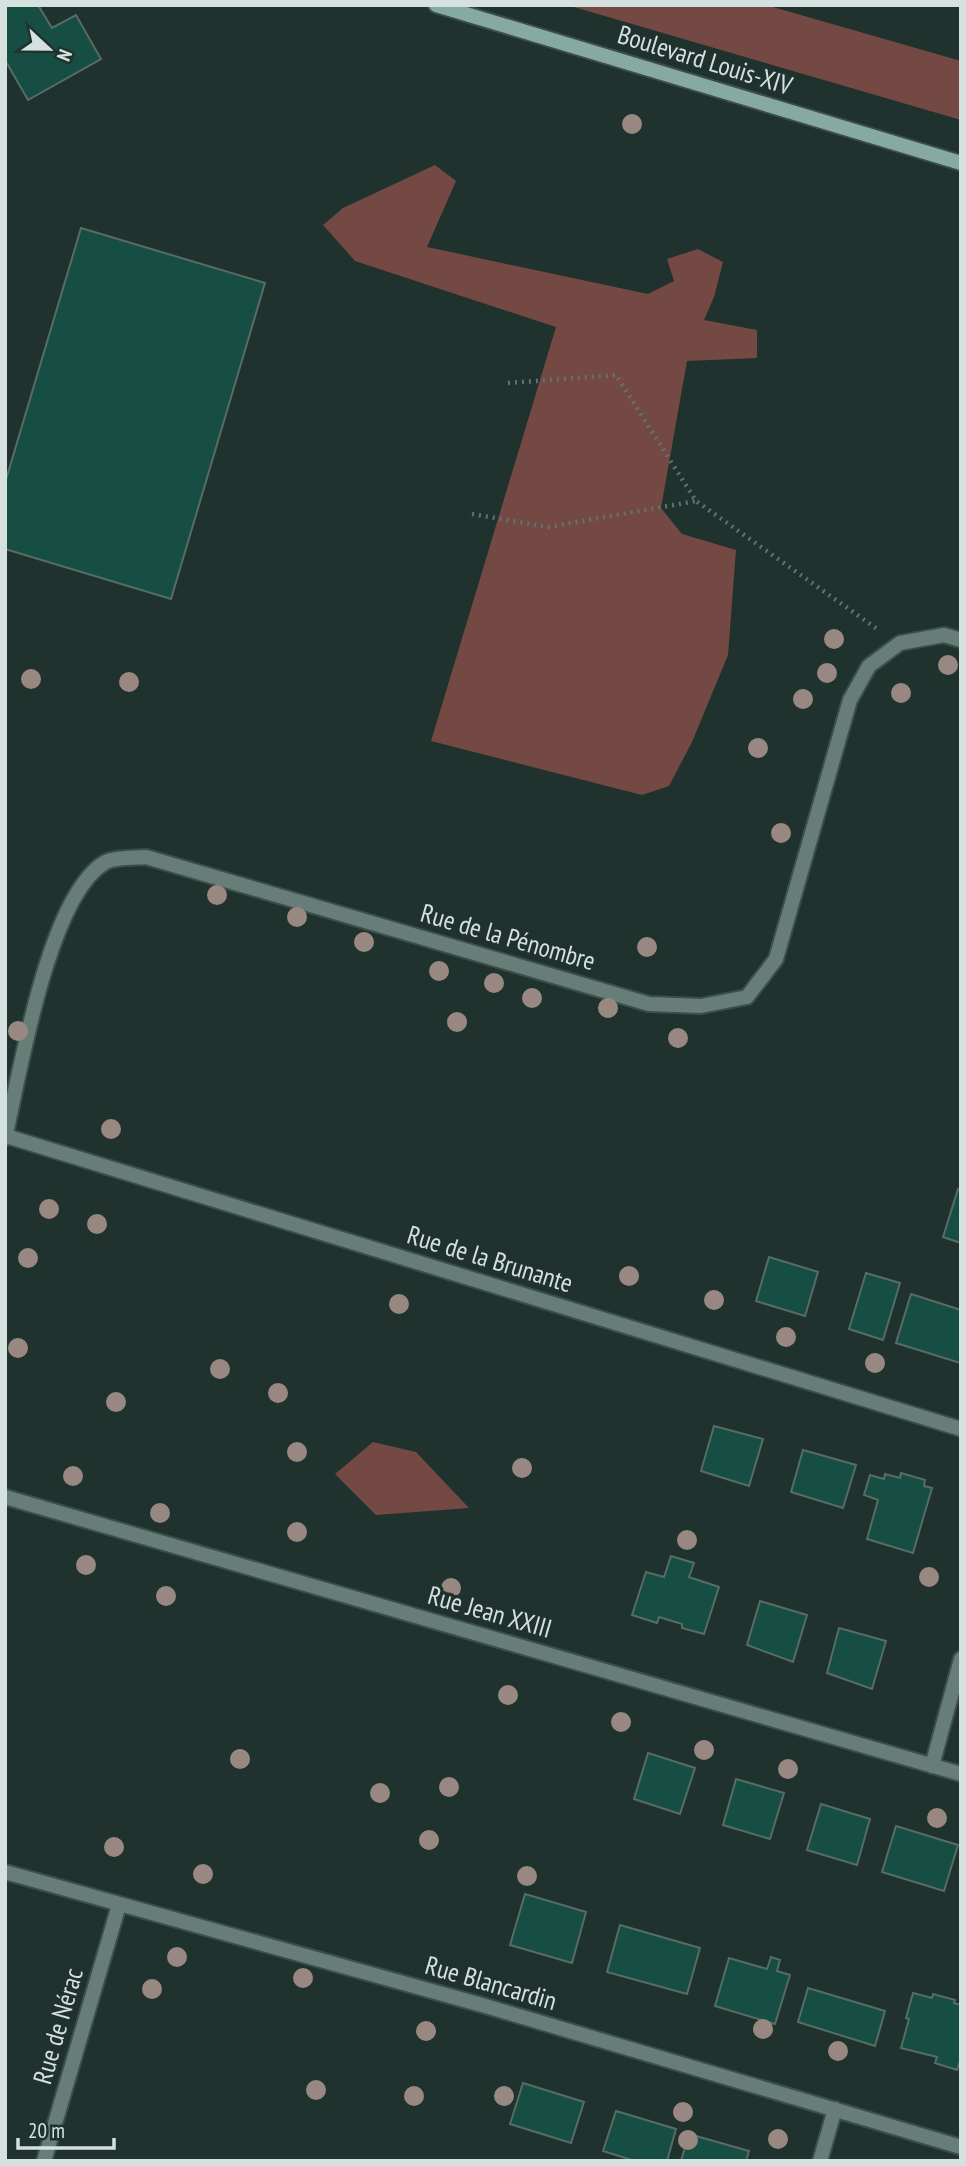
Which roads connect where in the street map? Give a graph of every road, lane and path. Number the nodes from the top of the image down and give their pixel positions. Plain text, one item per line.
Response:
1 (436, 5) edge
2 (961, 163) edge
3 (509, 383) dead end
4 (696, 501) junction
5 (472, 514) dead end
6 (961, 640) edge
7 (900, 643) junction
8 (6, 1137) edge
9 (961, 1429) edge
10 (5, 1497) edge
11 (961, 1658) edge
12 (932, 1766) junction
13 (961, 1774) edge
14 (5, 1872) edge
15 (119, 1905) junction
16 (835, 2109) junction
17 (961, 2147) edge
18 (44, 2161) edge
19 (820, 2161) edge

1 - 2 main road, Boulevard Louis-XIV
3 - 4 path
4 - 5 path
4 - 7 path
6 - 7 street, Rue de la Pénombre
7 - 8 street, Rue de la Pénombre
8 - 9 street, Rue de la Brunante
10 - 12 street, Rue Jean XXIII
11 - 12 street
12 - 13 street, Rue Jean XXIII
14 - 15 street, Rue Blancardin
15 - 16 street, Rue Blancardin
15 - 18 street, Rue de Nérac
16 - 17 street, Rue Blancardin
16 - 19 street

